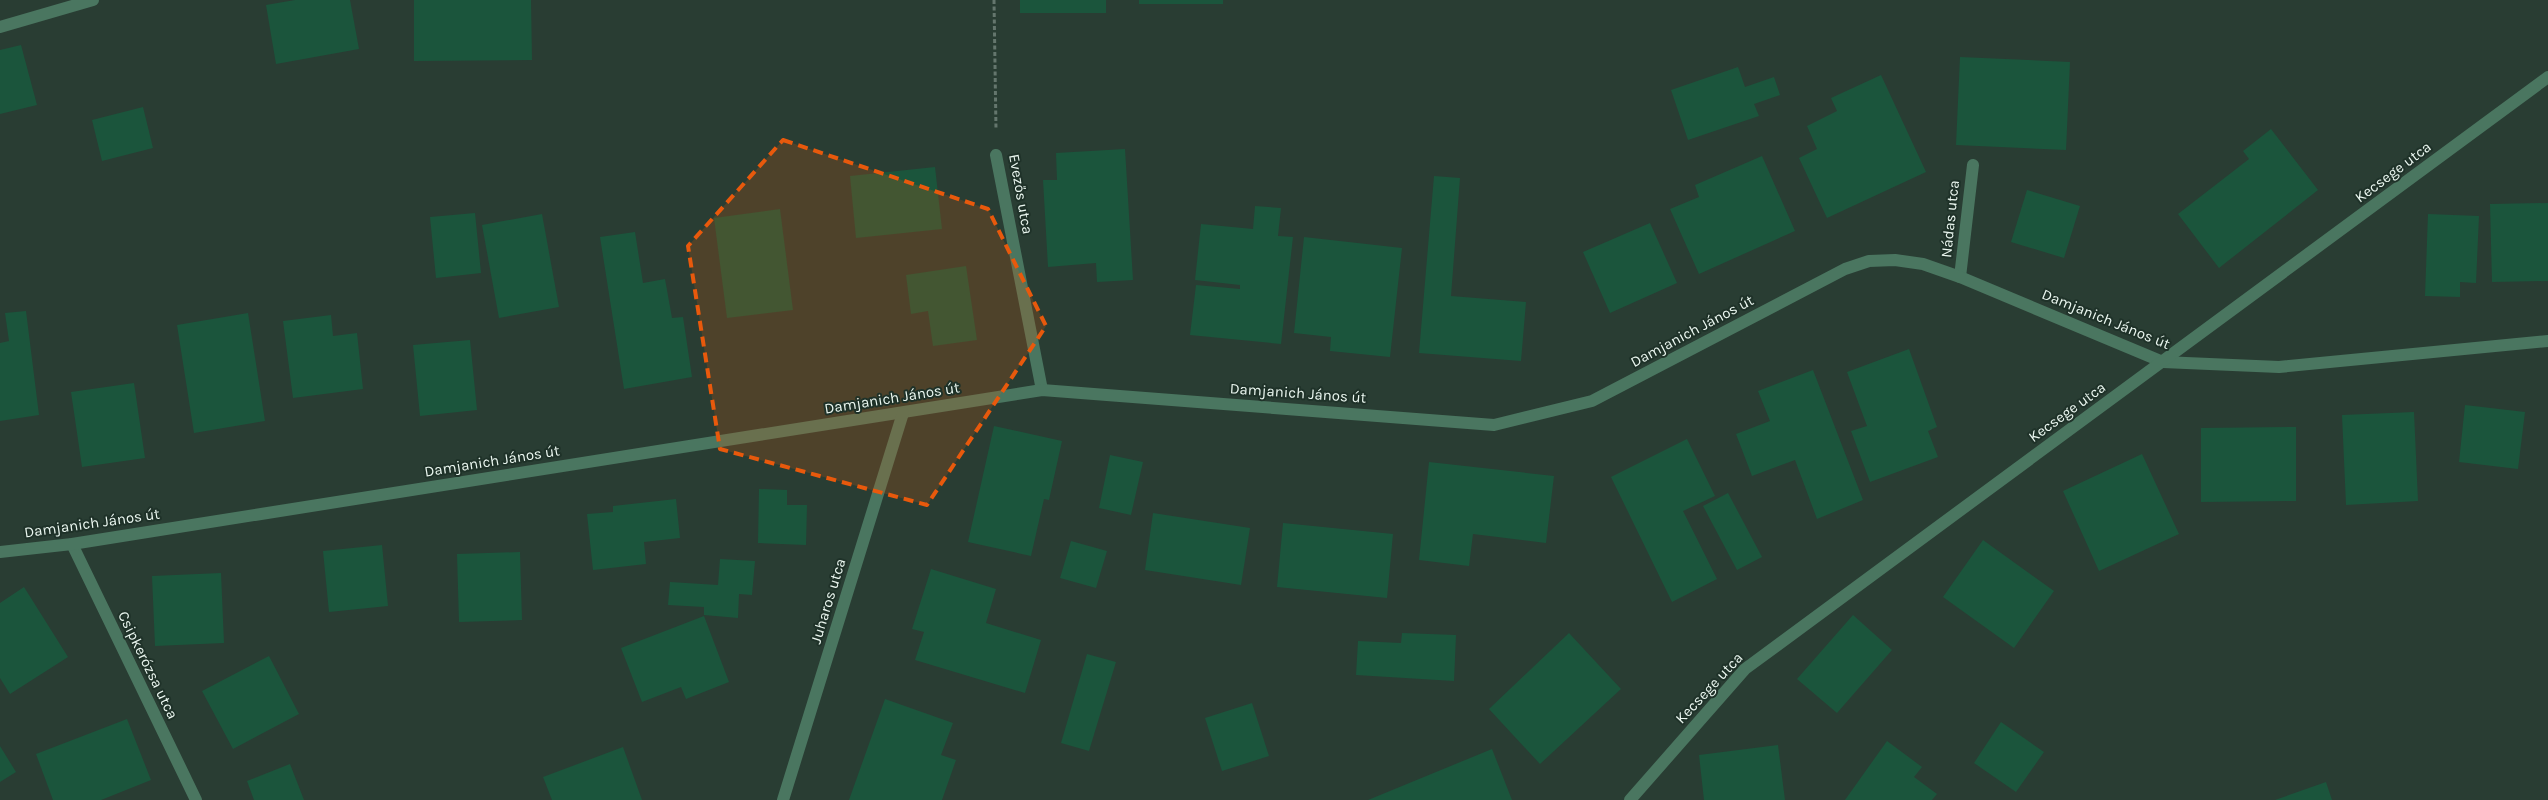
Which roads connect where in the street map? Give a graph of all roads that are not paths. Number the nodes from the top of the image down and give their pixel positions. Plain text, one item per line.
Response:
1 (93, 0) edge
2 (0, 27) edge
3 (2548, 77) edge
4 (996, 155) road end
5 (1973, 165) dead end
6 (1960, 277) junction
7 (2548, 341) edge
8 (2162, 362) junction
9 (1042, 390) junction
10 (903, 413) junction
11 (72, 544) junction
12 (0, 552) edge
13 (196, 800) edge
14 (783, 800) edge
15 (1630, 800) edge

1 - 2 street
3 - 8 street, Kecsege utca
4 - 9 street, Evezős utca
5 - 6 street, Nádas utca
6 - 8 street, Damjanich János út
6 - 9 street, Damjanich János út
7 - 8 street, Damjanich János út
8 - 15 street, Kecsege utca
9 - 10 street, Damjanich János út
10 - 11 street, Damjanich János út
10 - 14 street, Juharos utca
11 - 12 street, Damjanich János út
11 - 13 street, Csipkerózsa utca

